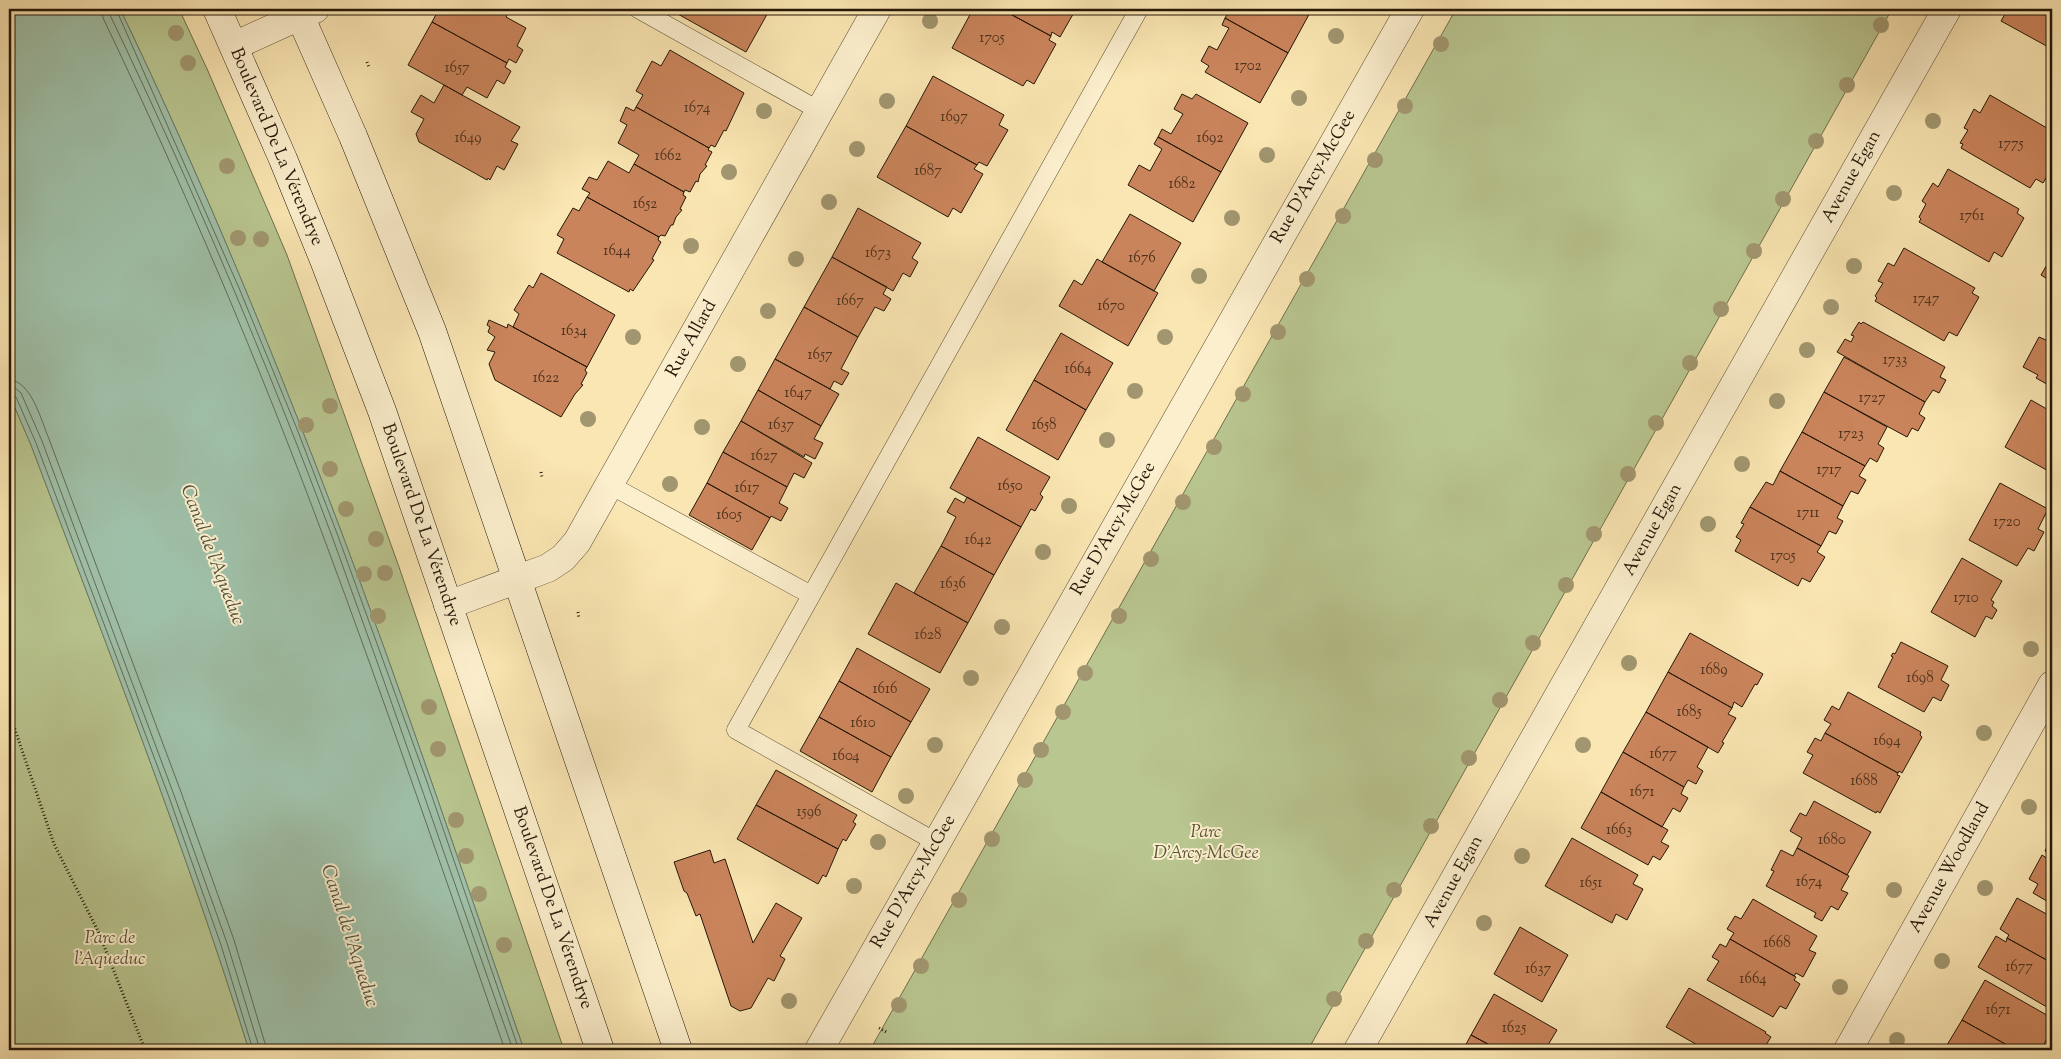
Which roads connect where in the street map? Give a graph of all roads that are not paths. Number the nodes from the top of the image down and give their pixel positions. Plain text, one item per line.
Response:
1 (217, 9) edge
2 (638, 9) edge
3 (877, 9) edge
4 (1139, 9) edge
5 (1410, 9) edge
6 (1947, 9) edge
7 (304, 11) edge
8 (234, 46) junction
9 (820, 111) junction
10 (610, 485) junction
11 (518, 580) junction
12 (811, 595) junction
13 (448, 605) junction
14 (2052, 685) edge
15 (936, 842) junction
16 (600, 1050) edge
17 (678, 1050) edge
18 (819, 1050) edge
19 (1358, 1050) edge
20 (1848, 1050) edge

1 - 8 street, Boulevard De La Vérendrye
2 - 9 lane
3 - 9 street, Rue Allard
4 - 12 lane
5 - 15 street, Rue D'Arcy-McGee
6 - 19 street, Avenue Egan
7 - 8 street
7 - 11 street
8 - 13 street, Boulevard De La Vérendrye
9 - 10 street, Rue Allard
10 - 11 street, Rue Allard
10 - 12 lane
11 - 13 street, Rue Allard
11 - 17 street
12 - 15 lane
13 - 16 street, Boulevard De La Vérendrye
14 - 20 street, Avenue Woodland
15 - 18 street, Rue D'Arcy-McGee

